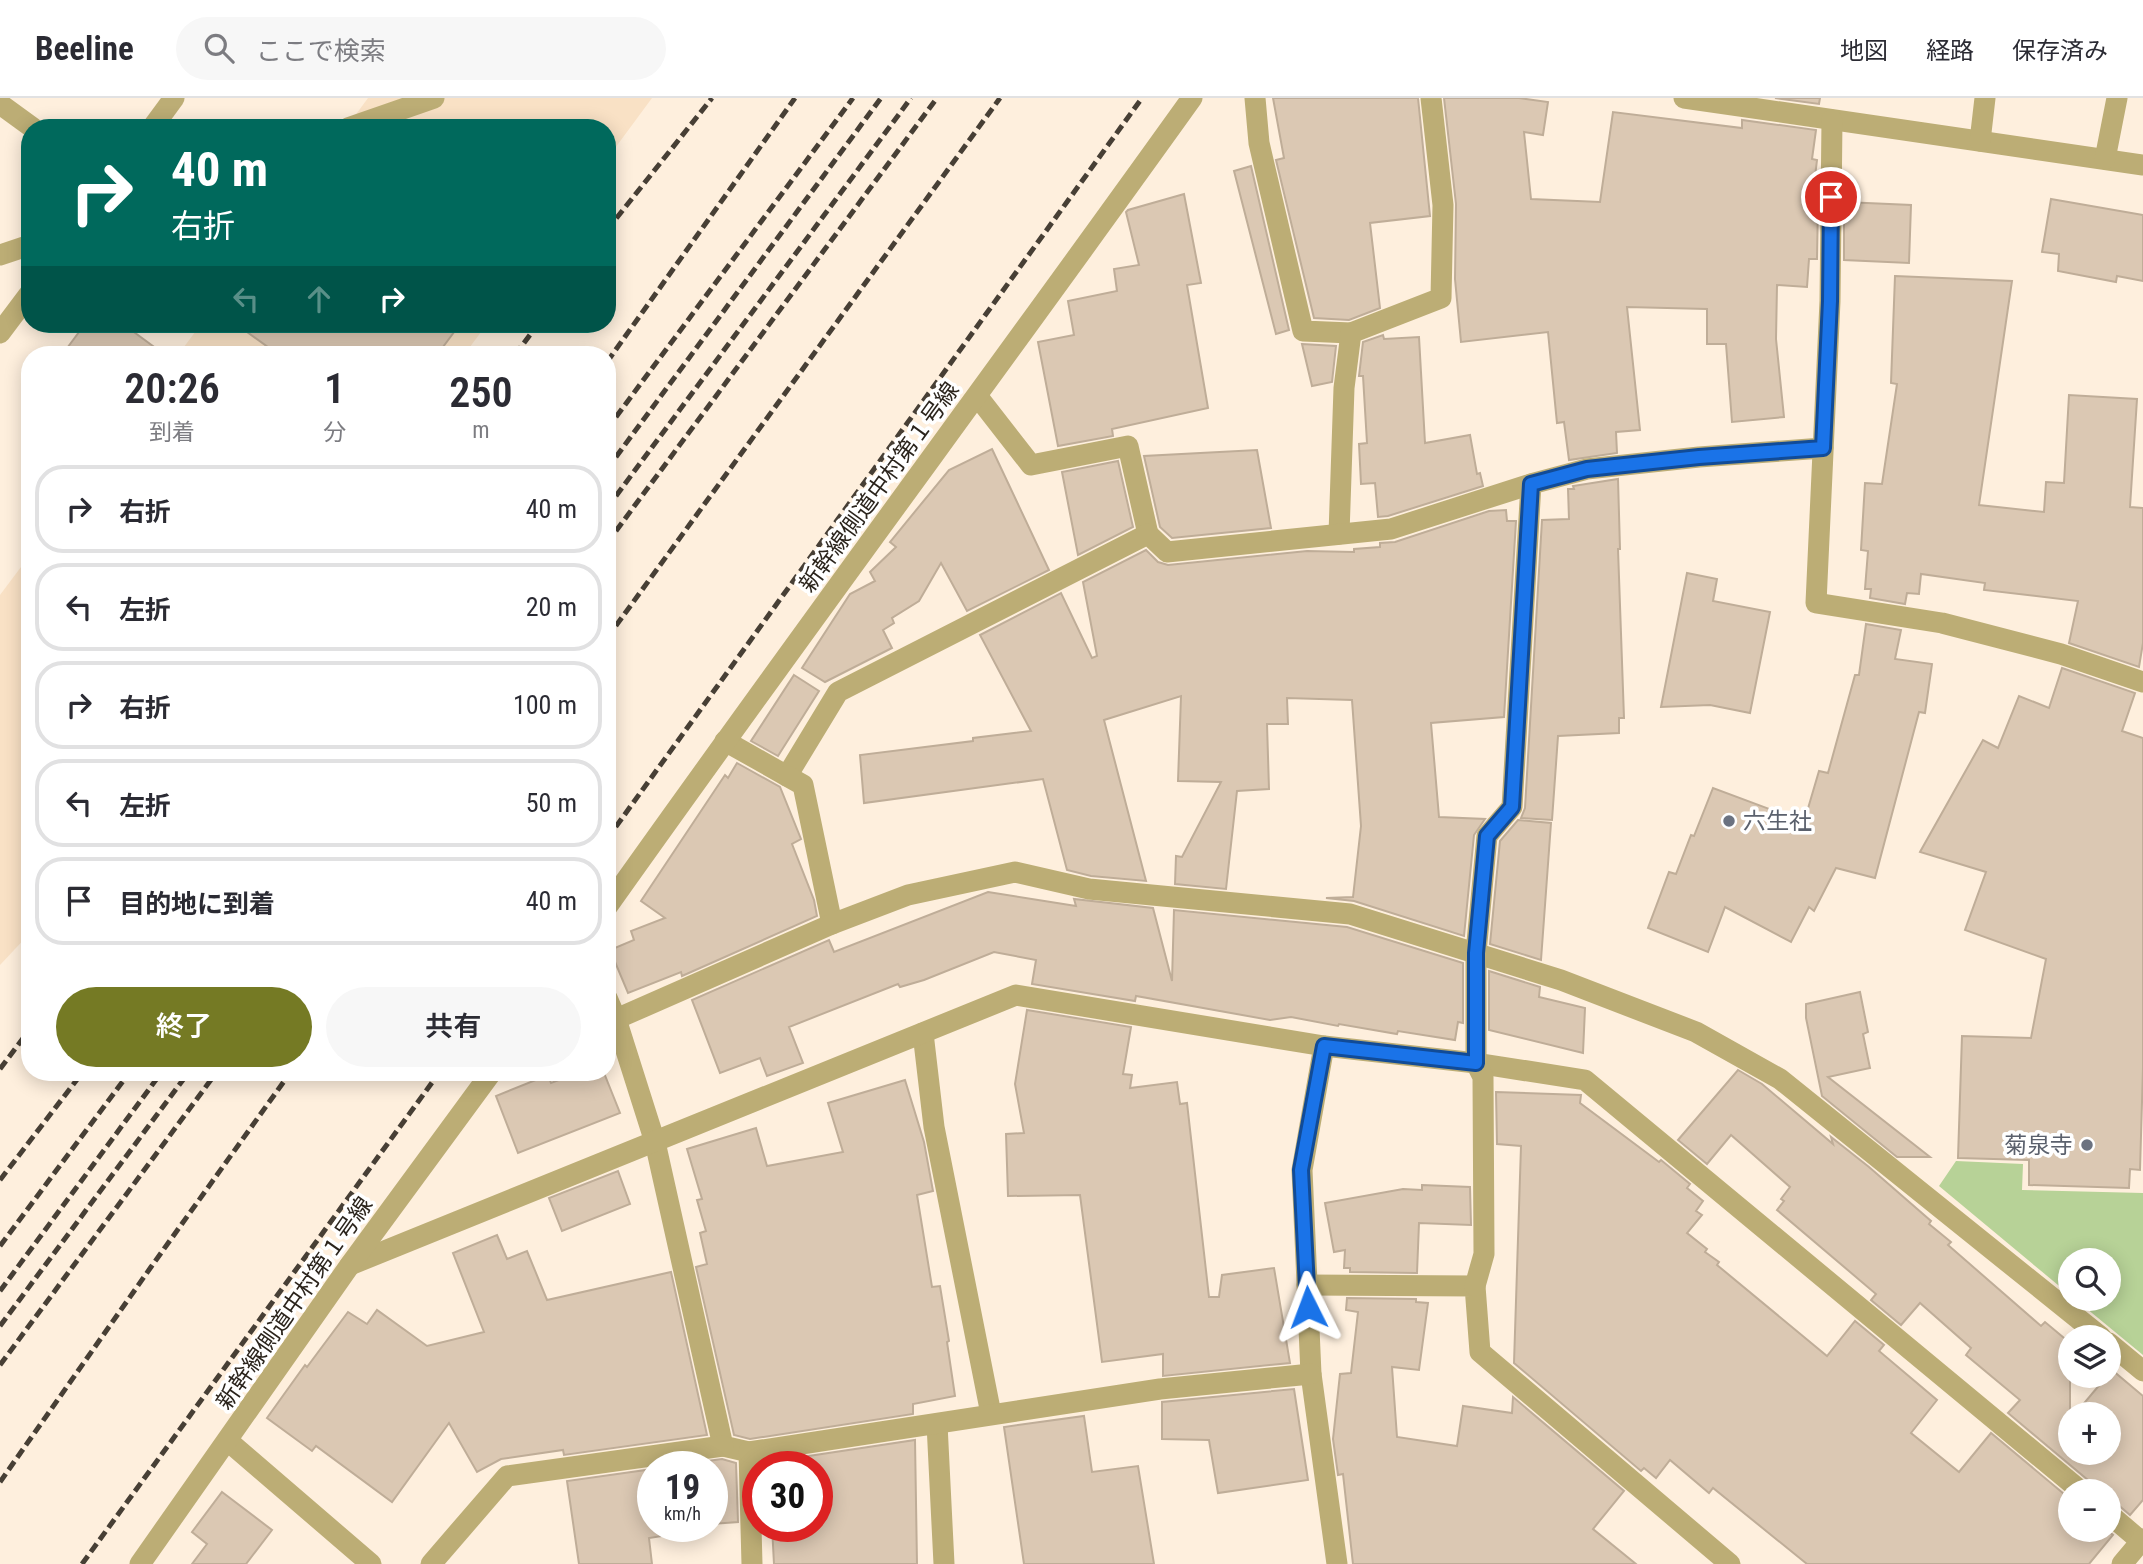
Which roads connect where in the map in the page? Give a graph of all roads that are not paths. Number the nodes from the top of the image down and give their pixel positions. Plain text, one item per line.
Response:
1 (174, 98) edge
2 (435, 98) edge
3 (1192, 98) edge
4 (1255, 98) edge
5 (1431, 98) edge
6 (1684, 98) edge
7 (1985, 98) edge
8 (2117, 98) edge
9 (0, 104) edge
10 (1818, 111) edge
11 (21, 119) edge
12 (159, 119) edge
13 (374, 119) edge
14 (1980, 141) junction
15 (2105, 159) junction
16 (2143, 165) edge
17 (21, 248) edge
18 (0, 255) edge
19 (21, 305) edge
20 (0, 333) edge
21 (1351, 333) junction
22 (978, 397) junction
23 (1823, 448) junction
24 (1531, 484) junction
25 (1148, 534) junction
26 (1339, 534) junction
27 (2143, 682) edge
28 (725, 741) junction
29 (787, 776) junction
30 (616, 894) edge
31 (832, 923) junction
32 (1476, 953) junction
33 (616, 1019) joint
34 (923, 1033) junction
35 (1324, 1046) junction
36 (1476, 1063) junction
37 (486, 1081) edge
38 (655, 1142) junction
39 (350, 1265) junction
40 (1307, 1285) junction
41 (1475, 1286) junction
42 (2086, 1325) edge
43 (2121, 1353) edge
44 (2143, 1371) edge
45 (1311, 1374) junction
46 (990, 1414) junction
47 (937, 1424) junction
48 (228, 1441) junction
49 (723, 1446) junction
50 (745, 1451) edge
51 (756, 1451) edge
52 (2067, 1479) edge
53 (2121, 1524) edge
54 (2143, 1541) edge
55 (751, 1542) edge
56 (141, 1564) edge
57 (371, 1564) edge
58 (431, 1564) edge
59 (751, 1564) edge
60 (944, 1564) edge
61 (1337, 1564) edge
62 (1730, 1564) edge
63 (2122, 1564) edge

1 - 12 street
2 - 13 street
3 - 22 street, 新幹線側道中村第１号線
4 - 21 street
5 - 21 street
6 - 10 street
7 - 14 street
8 - 15 street
9 - 11 street
10 - 14 street
10 - 23 street
14 - 15 street
15 - 16 street
17 - 18 street
19 - 20 street
21 - 26 street
22 - 25 street
22 - 28 street, 新幹線側道中村第１号線
23 - 24 street
23 - 27 street
24 - 26 street
24 - 32 street
25 - 26 street
25 - 29 street
28 - 29 street
28 - 30 street, 新幹線側道中村第１号線
29 - 31 street
31 - 32 street
31 - 33 street
32 - 36 street
32 - 42 street
33 - 38 street
34 - 35 street
34 - 38 street
34 - 46 street
35 - 36 street
35 - 40 street
36 - 41 street
36 - 52 street
37 - 39 street, 新幹線側道中村第１号線
38 - 39 street
38 - 49 street
39 - 48 street, 新幹線側道中村第１号線
40 - 41 street
40 - 45 street
41 - 62 street
43 - 44 street
45 - 46 street
45 - 61 street
46 - 47 street
47 - 51 street
47 - 60 street
48 - 56 street, 新幹線側道中村第１号線
48 - 57 street
49 - 50 street
49 - 58 street
53 - 54 street
54 - 63 street
55 - 59 street

